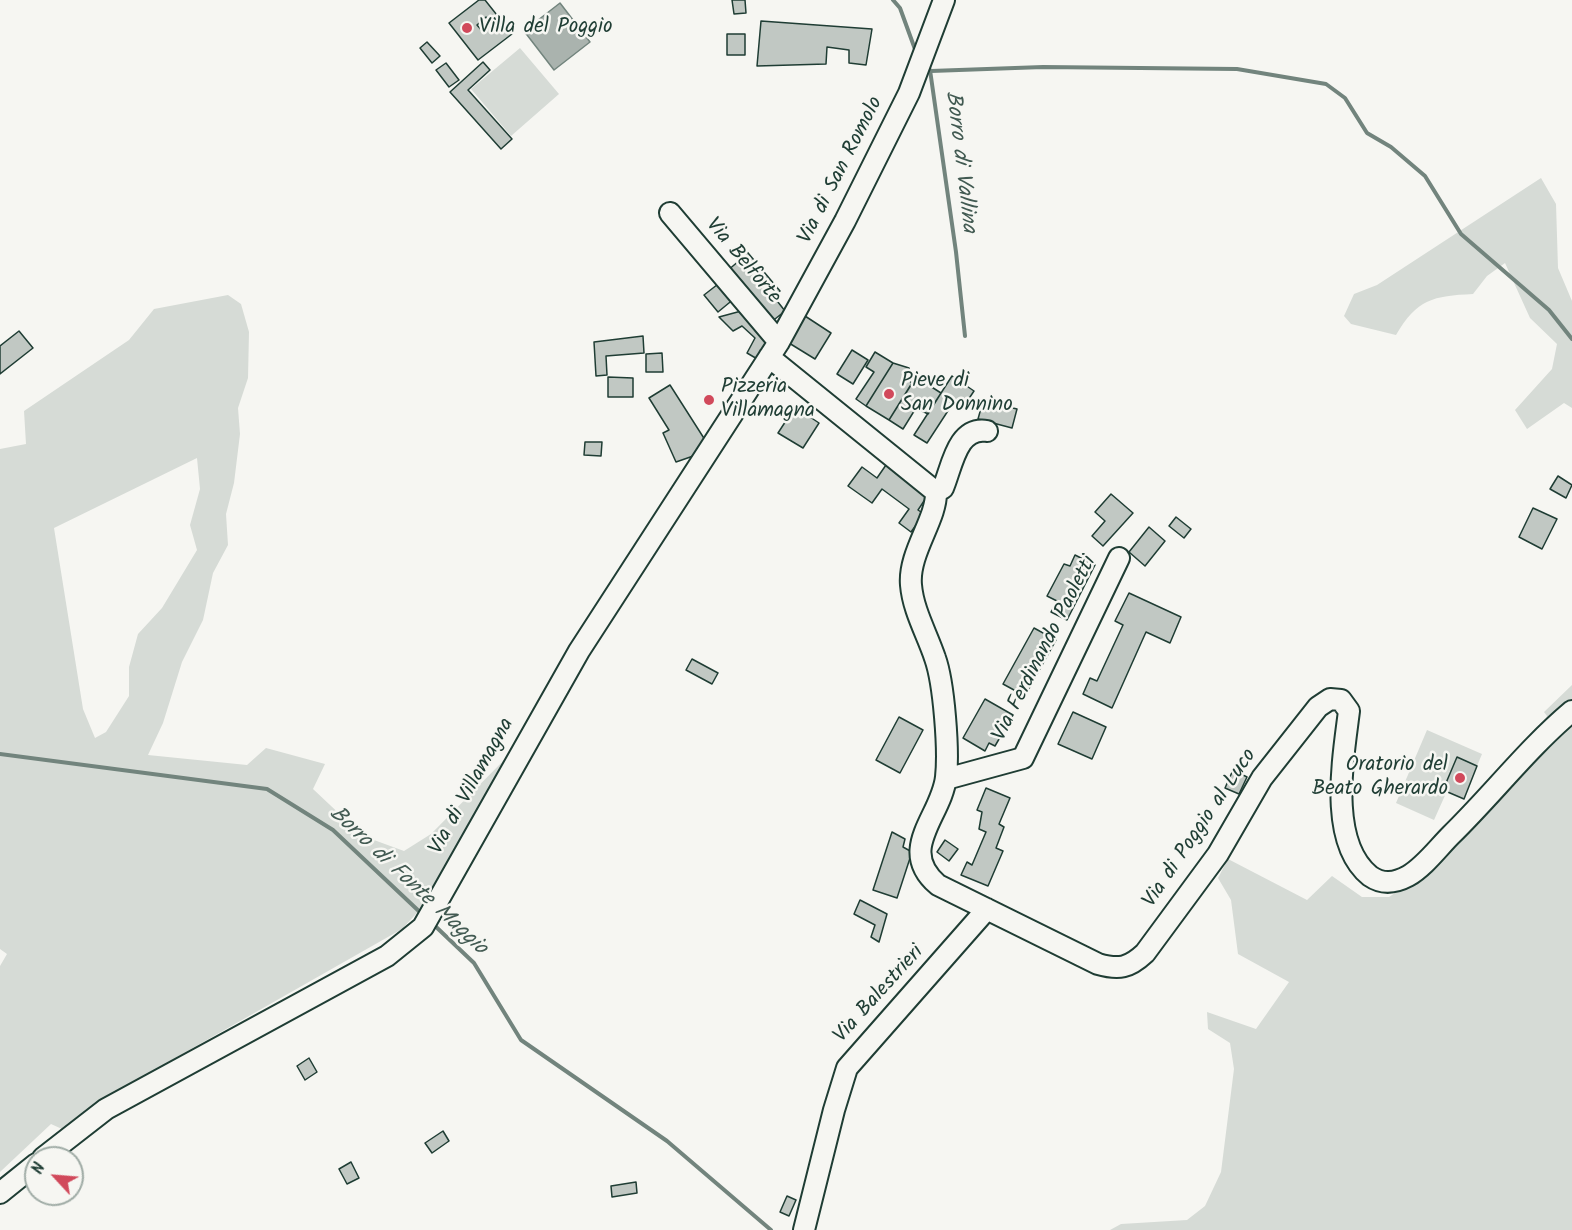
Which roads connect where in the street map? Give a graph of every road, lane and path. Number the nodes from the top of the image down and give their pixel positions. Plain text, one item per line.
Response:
1 (944, 0) edge
2 (670, 213) dead end
3 (774, 349) junction
4 (987, 431) dead end
5 (936, 492) junction
6 (1119, 558) dead end
7 (1572, 711) edge
8 (946, 779) junction
9 (987, 909) junction
10 (58, 1146) edge
11 (24, 1174) edge
12 (0, 1193) edge
13 (804, 1230) edge

1 - 3 street, Via di San Romolo
2 - 3 street, Via Belforte
3 - 5 street, Via Belforte
3 - 10 street, Via di Villamagna
4 - 5 street, Via di Poggio al Luco
5 - 8 street, Via di Poggio al Luco
6 - 8 street, Via Ferdinando Paoletti
7 - 9 street, Via di Poggio al Luco
8 - 9 street, Via di Poggio al Luco
9 - 13 street, Via Balestrieri
11 - 12 street

